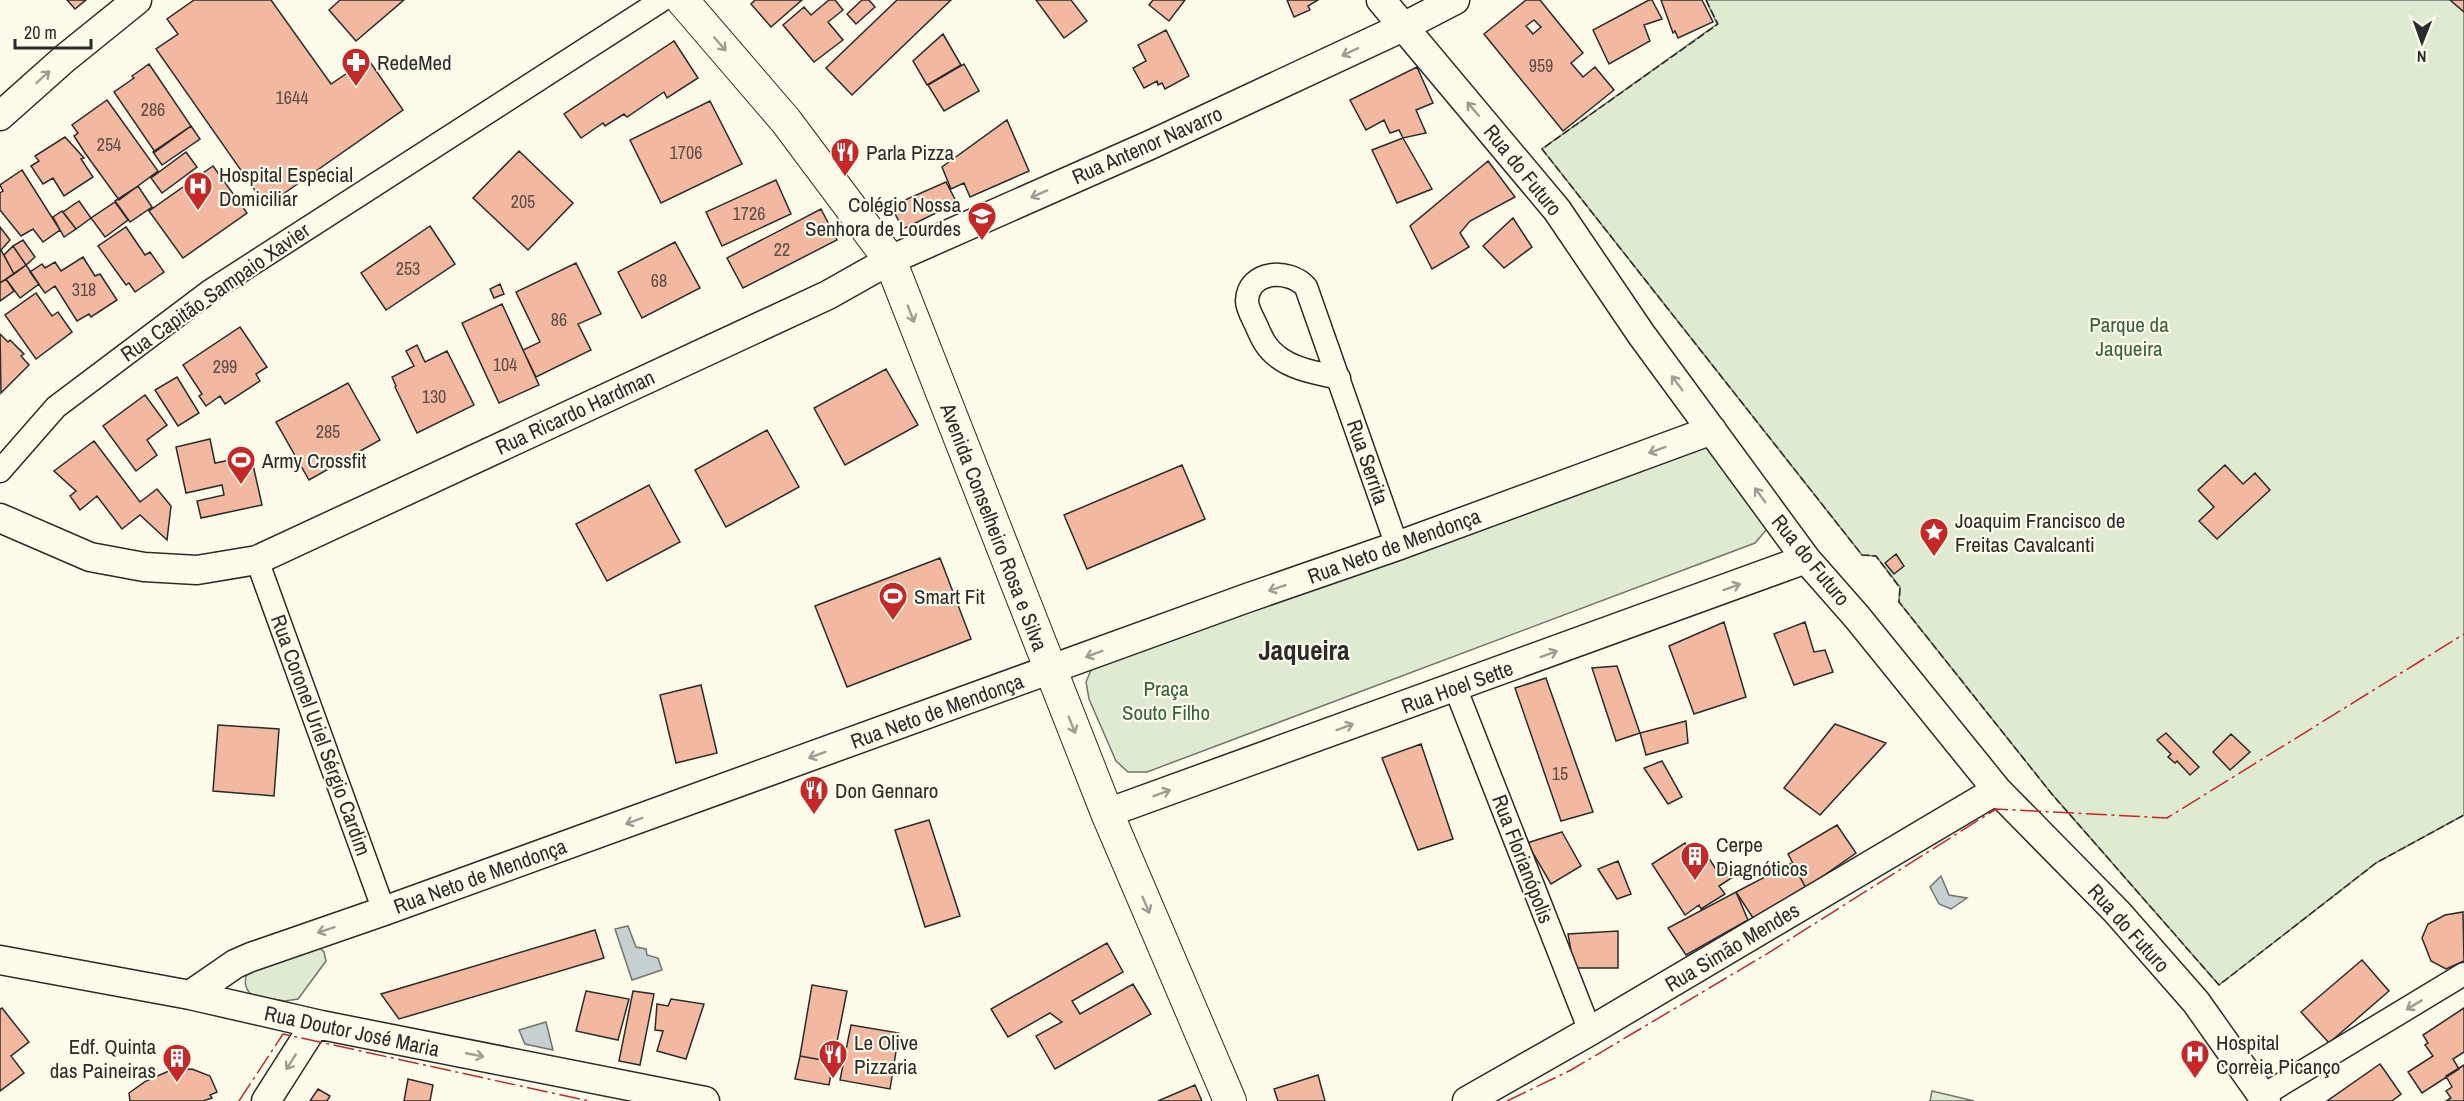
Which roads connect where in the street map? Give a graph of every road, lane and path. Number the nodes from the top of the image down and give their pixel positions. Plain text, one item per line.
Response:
1 (137, 0) edge
2 (662, 0) edge
3 (682, 0) edge
4 (1381, 0) edge
5 (1455, 0) edge
6 (1403, 27) junction
7 (0, 116) edge
8 (890, 260) junction
9 (1339, 378) junction
10 (1712, 430) junction
11 (0, 471) edge
12 (0, 518) edge
13 (1397, 546) junction
14 (257, 560) junction
15 (1806, 560) junction
16 (1050, 671) junction
17 (1455, 687) junction
18 (1997, 790) junction
19 (1107, 813) junction
20 (384, 911) junction
21 (0, 960) edge
22 (230, 968) junction
23 (2464, 974) edge
24 (190, 995) junction
25 (235, 1006) junction
26 (315, 1024) junction
27 (1590, 1031) junction
28 (2264, 1098) edge
29 (266, 1101) edge
30 (705, 1101) edge
31 (1230, 1101) edge
32 (1467, 1101) edge

7 -> 1 street
2 - 11 street, Rua Capitão Sampaio Xavier
3 -> 8 main road, Avenida Conselheiro Rosa e Silva
4 - 6 street, Rua do Futuro
5 - 6 street, Rua Antenor Navarro
6 -> 8 street, Rua Antenor Navarro
10 -> 6 street, Rua do Futuro
8 - 14 street, Rua Ricardo Hardman
8 -> 16 main road, Avenida Conselheiro Rosa e Silva
9 - 9 street, Rua Serrita
9 - 13 street, Rua Serrita
10 -> 13 street, Rua Neto de Mendonça
15 -> 10 street, Rua do Futuro
12 - 14 street, Rua Ricardo Hardman
13 -> 16 street, Rua Neto de Mendonça
14 - 20 street, Rua Coronel Uriel Sérgio Cardim
17 -> 15 street, Rua Hoel Sette
15 - 18 street, Rua do Futuro
16 -> 19 main road, Avenida Conselheiro Rosa e Silva
16 -> 20 street, Rua Neto de Mendonça
19 -> 17 street, Rua Hoel Sette
17 - 27 street, Rua Florianópolis
18 - 27 street, Rua Simão Mendes
18 - 28 street, Rua do Futuro
19 -> 31 main road, Avenida Conselheiro Rosa e Silva
20 -> 22 street, Rua Neto de Mendonça
21 - 24 street, Rua Doutor José Maria
22 - 24 street, Rua Neto de Mendonça
22 - 25 street
23 -> 28 street
24 - 25 street, Rua Doutor José Maria
25 - 26 street, Rua Doutor José Maria
26 -> 29 street
26 -> 30 street, Rua Doutor José Maria
27 - 32 street, Rua Simão Mendes

